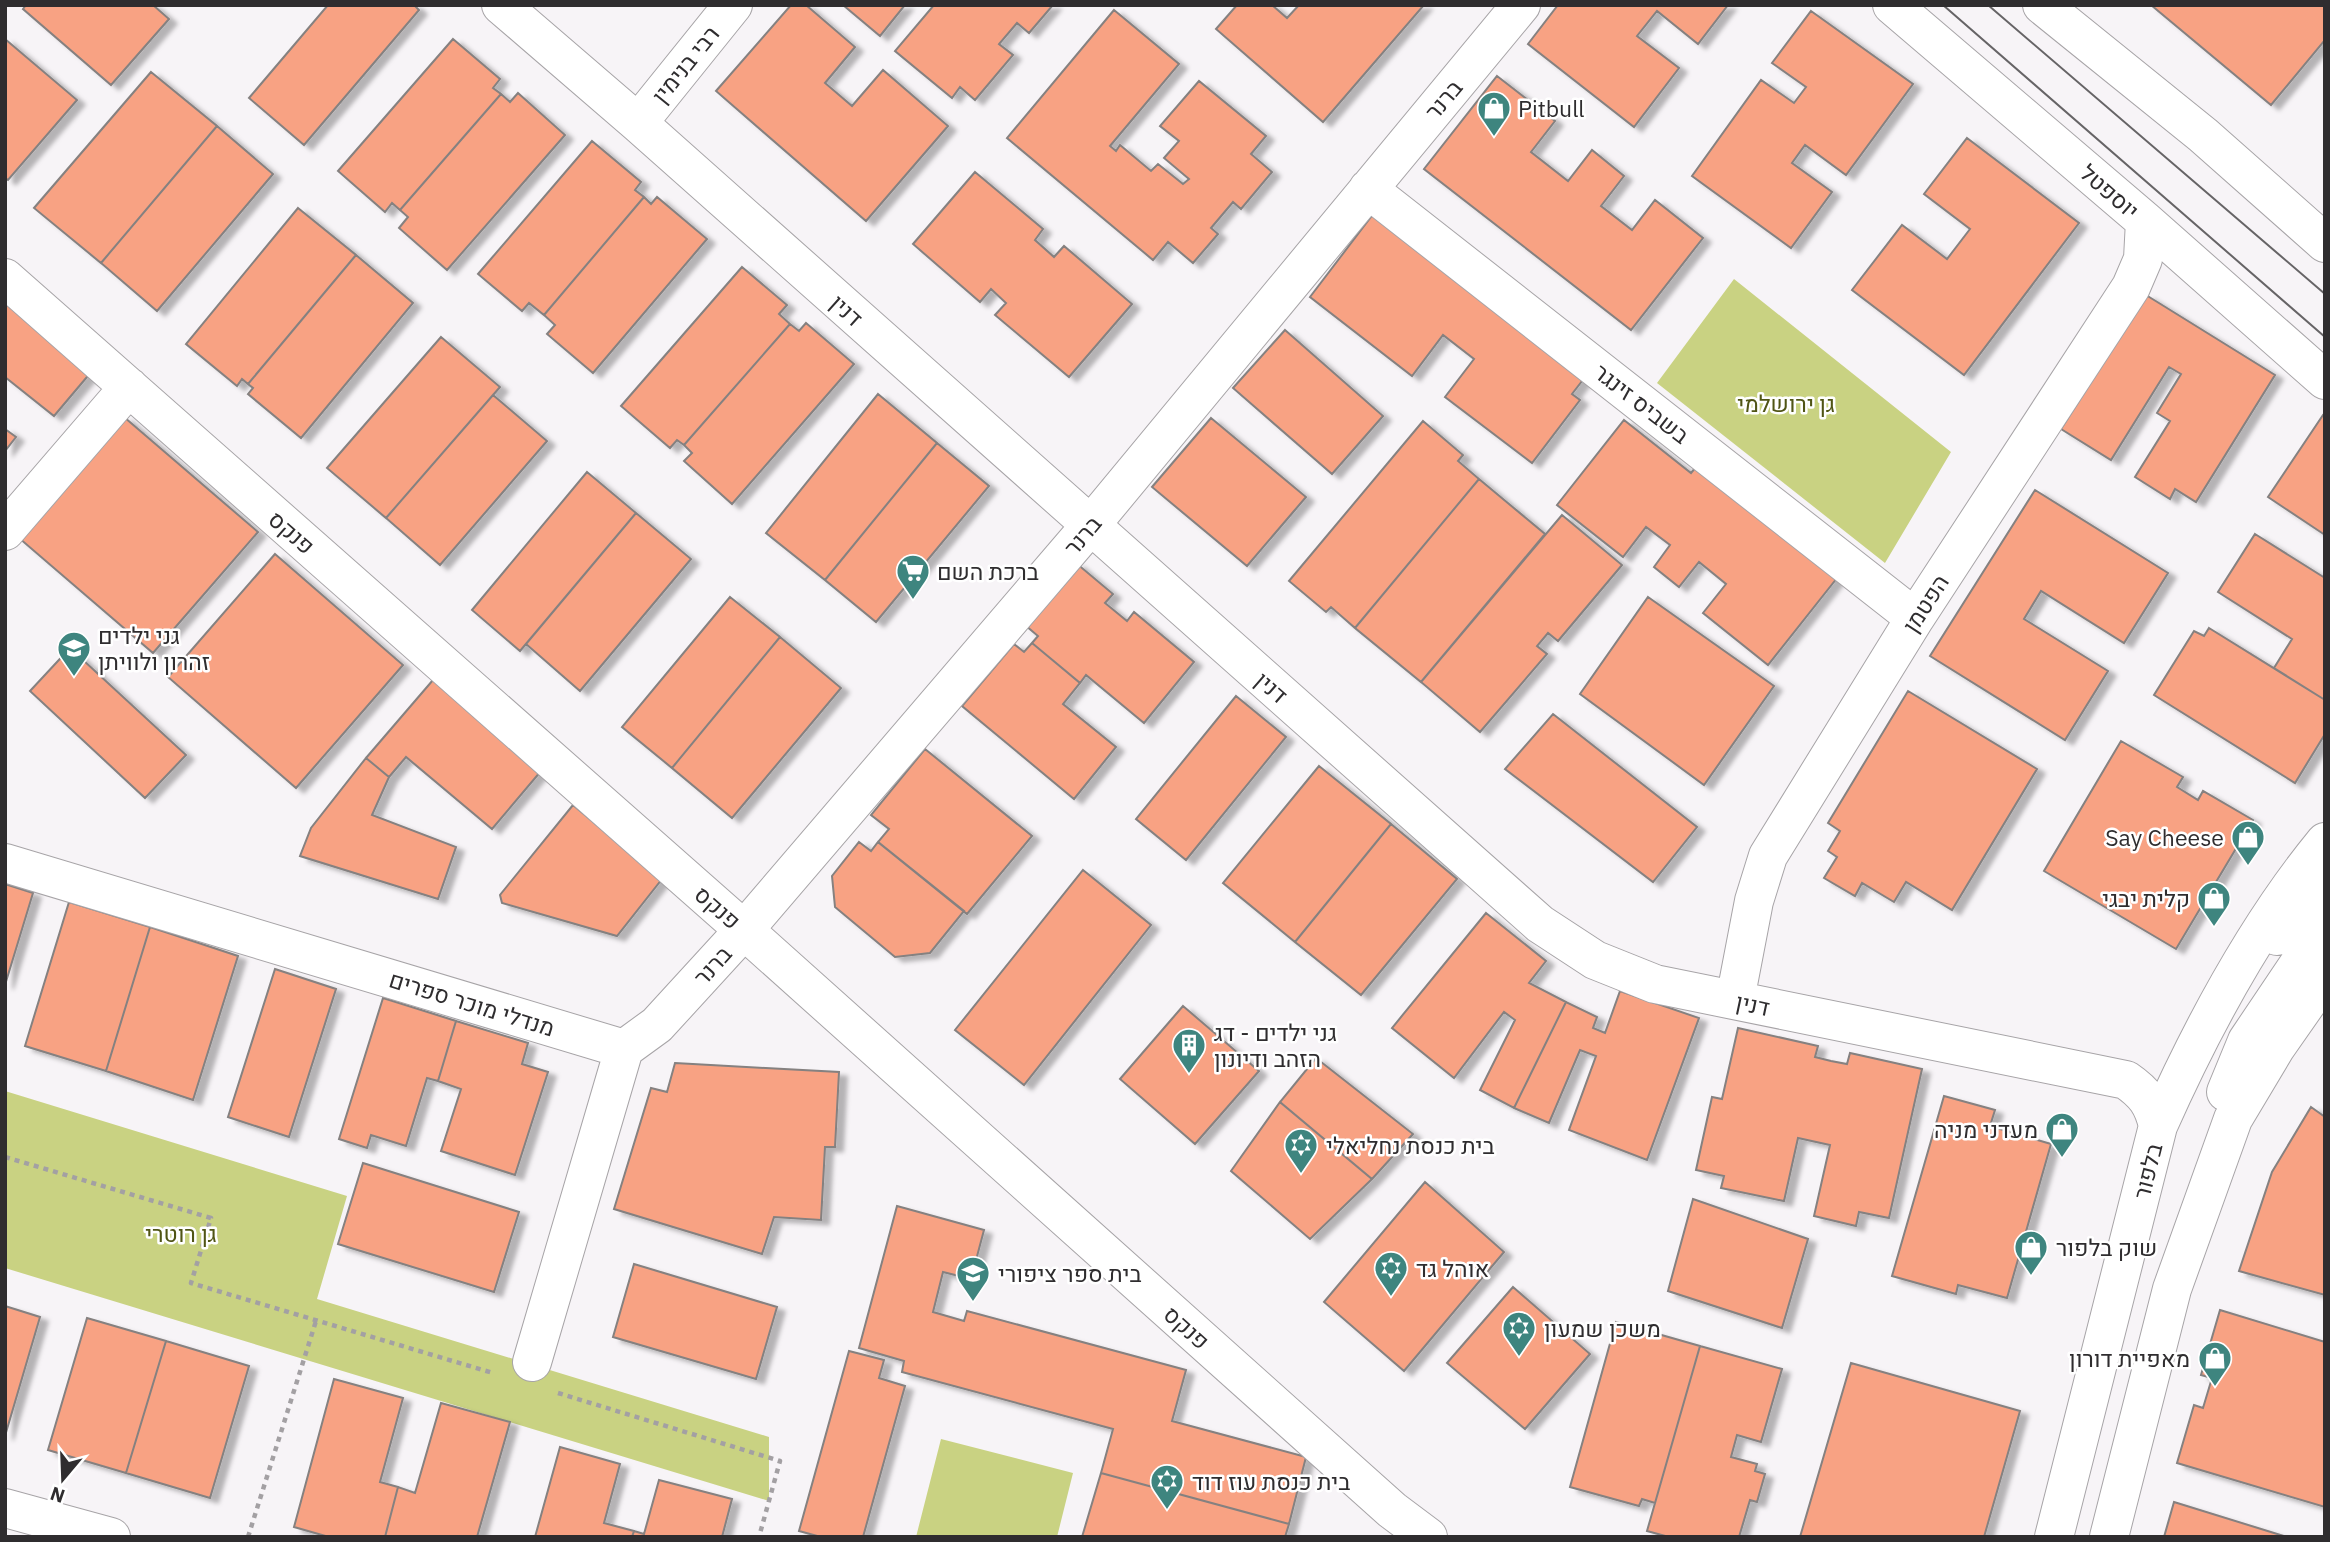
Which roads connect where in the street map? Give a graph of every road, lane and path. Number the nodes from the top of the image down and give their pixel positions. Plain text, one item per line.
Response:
1 (501, 5) edge
2 (733, 5) edge
3 (1521, 5) edge
4 (1892, 5) edge
5 (2042, 5) edge
6 (638, 123) junction
7 (1368, 189) junction
8 (2145, 221) junction
9 (2325, 243) edge
10 (5, 278) edge
11 (2325, 380) edge
12 (129, 387) junction
13 (1089, 527) junction
14 (5, 531) edge
15 (1915, 618) junction
16 (2325, 842) edge
17 (5, 863) edge
18 (2325, 887) edge
19 (2325, 925) edge
20 (744, 930) junction
21 (2240, 967) junction
22 (2325, 977) edge
23 (1735, 1000) junction
24 (624, 1049) junction
25 (2158, 1126) junction
26 (5, 1157) edge
27 (2207, 1193) junction
28 (316, 1320) junction
29 (527, 1376) junction
30 (5, 1508) edge
31 (111, 1537) edge
32 (248, 1537) edge
33 (759, 1537) edge
34 (1428, 1537) edge
35 (2054, 1537) edge
36 (2109, 1537) edge

1 - 6 street, דנין
2 - 6 street, רבי בנימין
3 - 7 street, ברנר
4 - 8 street, יוספטל
5 - 9 street
6 - 13 street, דנין
7 - 13 street, ברנר
7 - 15 street, בשביס זינגר
8 - 11 street, יוספטל
8 - 15 street, הפטמן
10 - 12 street, פנקס
12 - 14 street
12 - 20 street, פנקס
13 - 20 street, ברנר
13 - 23 street, דנין
15 - 23 street, הפטמן
16 - 21 street, בלפור
17 - 24 street, מנדלי מוכר ספרים
18 - 21 street
19 - 27 street
20 - 24 street, ברנר
20 - 34 street, פנקס
21 - 25 street, בלפור
22 - 27 street
23 - 25 street, דנין
24 - 29 street
25 - 35 street, בלפור
26 - 28 path
27 - 36 street
28 - 29 path
28 - 32 path
29 - 33 path
30 - 31 street

